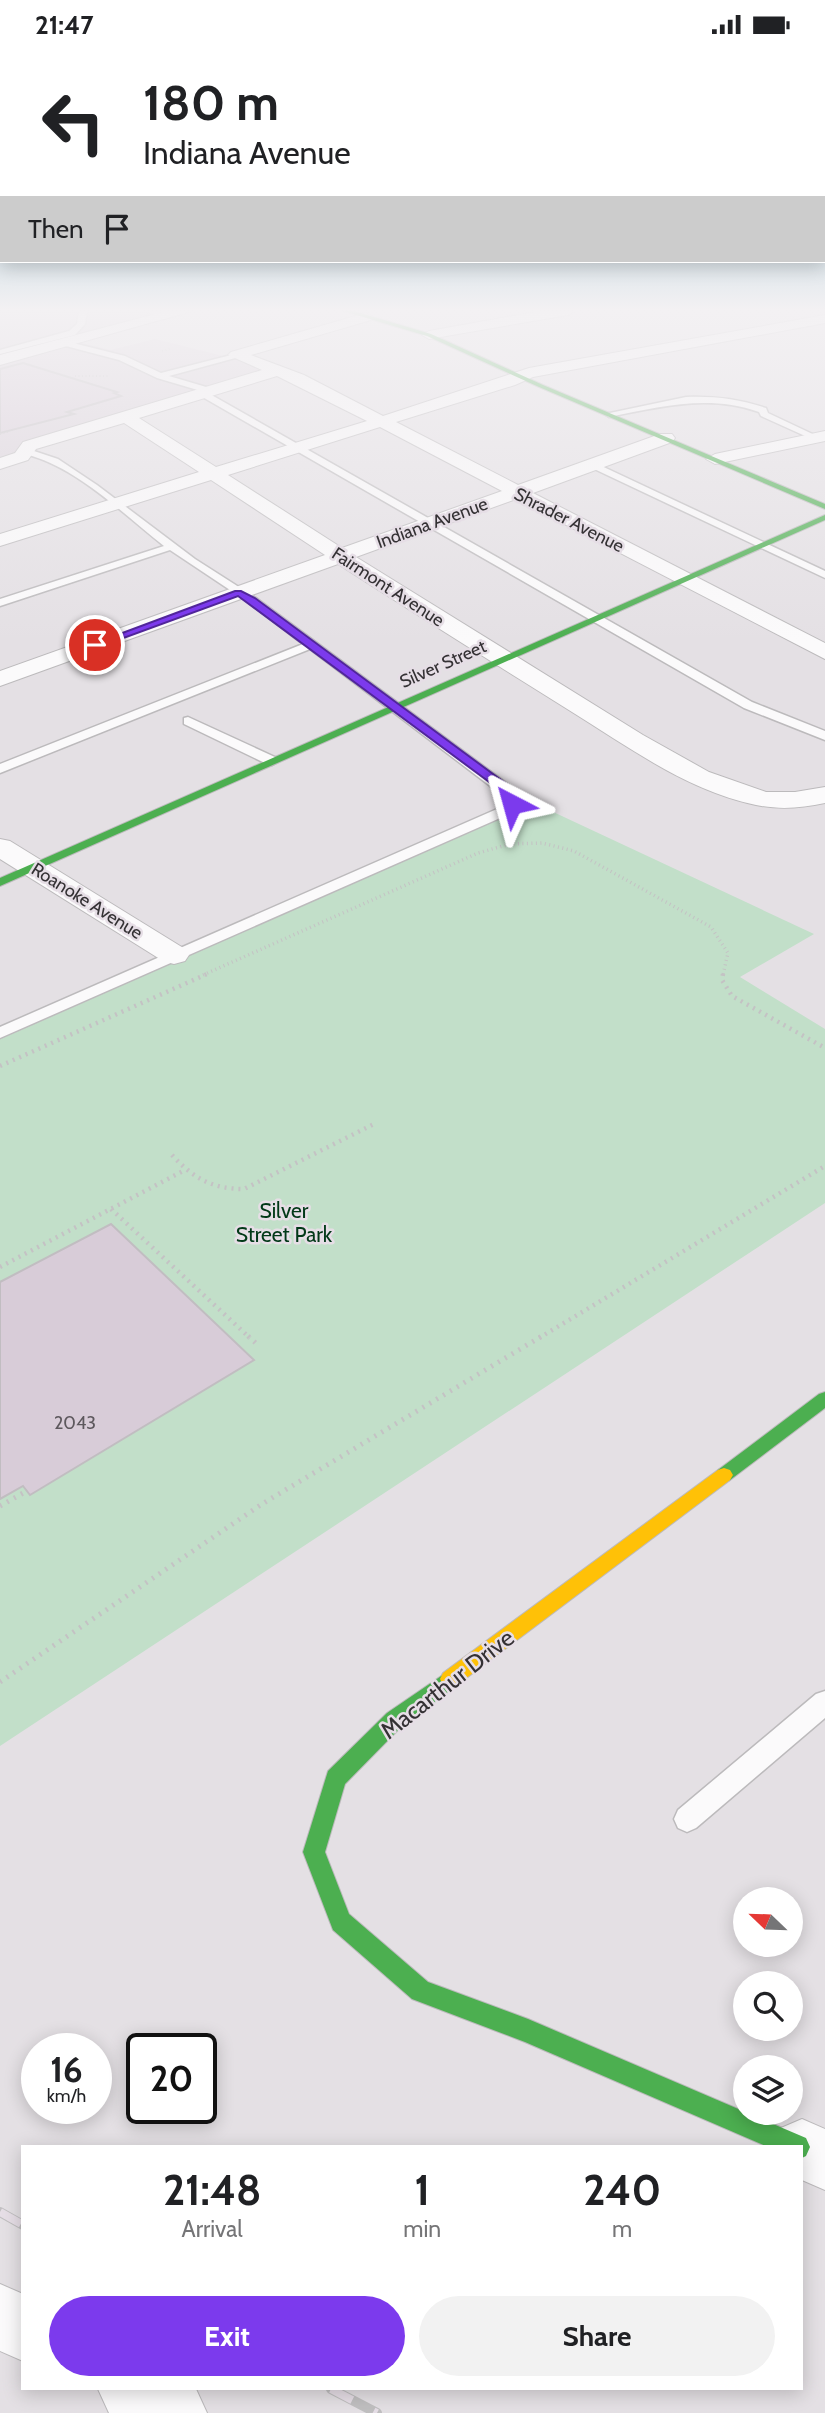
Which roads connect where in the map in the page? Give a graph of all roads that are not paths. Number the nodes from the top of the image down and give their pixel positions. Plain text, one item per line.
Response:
1 (108, 421) edge
2 (133, 421) edge
3 (256, 421) edge
4 (626, 421) edge
5 (778, 421) edge
6 (381, 422) joint
7 (666, 438) junction
8 (817, 442) edge
9 (299, 447) junction
10 (24, 455) junction
11 (715, 459) junction
12 (0, 464) edge
13 (593, 465) junction
14 (213, 473) junction
15 (517, 492) junction
16 (117, 503) junction
17 (825, 507) edge
18 (825, 516) edge
19 (432, 523) junction
20 (0, 540) edge
21 (173, 545) junction
22 (761, 545) junction
23 (341, 556) junction
24 (825, 575) edge
25 (684, 579) junction
26 (238, 593) junction
27 (0, 603) edge
28 (598, 617) junction
29 (310, 645) junction
30 (825, 652) edge
31 (500, 659) junction
32 (0, 679) edge
33 (393, 708) junction
34 (188, 721) dead end
35 (825, 736) edge
36 (272, 761) junction
37 (0, 769) edge
38 (818, 797) edge
39 (0, 847) edge
40 (33, 867) junction
41 (0, 882) edge
42 (174, 955) junction
43 (0, 1033) edge
44 (825, 1399) edge
45 (825, 1702) edge
46 (687, 1819) dead end
47 (795, 2145) edge
48 (0, 2316) edge
49 (21, 2328) edge
50 (133, 2390) edge
51 (174, 2413) edge

1 - 10 street
2 - 14 street, Fairmont Avenue
3 - 9 lane
4 - 7 street
5 - 8 lane
6 - 9 street
6 - 15 street, Shrader Avenue
7 - 11 street
7 - 13 street, Indiana Avenue
8 - 11 street
9 - 14 street
9 - 19 lane
10 - 12 street
10 - 16 lane
11 - 17 street
13 - 15 street, Indiana Avenue
13 - 22 lane
14 - 16 street
14 - 23 street, Fairmont Avenue
15 - 19 street, Indiana Avenue
15 - 25 street, Shrader Avenue
16 - 20 street
16 - 21 lane
18 - 22 street, Silver Street
19 - 23 street, Indiana Avenue
19 - 28 lane
21 - 26 lane
21 - 27 lane
22 - 24 lane
22 - 25 street, Silver Street
23 - 26 street, Indiana Avenue
23 - 31 street, Fairmont Avenue
25 - 28 street, Silver Street
25 - 30 street, Shrader Avenue
26 - 29 lane
26 - 32 street, Indiana Avenue
28 - 31 street, Silver Street
28 - 35 lane
29 - 33 lane
29 - 37 lane
31 - 33 street, Silver Street
31 - 38 street, Fairmont Avenue
33 - 36 street, Silver Street
33 - 42 lane
34 - 36 lane
36 - 40 street, Silver Street
39 - 40 street, Roanoke Avenue
40 - 41 street, Silver Street
40 - 42 street, Roanoke Avenue
42 - 43 lane
44 - 47 street, Macarthur Drive
45 - 46 lane
48 - 49 street
50 - 51 street

